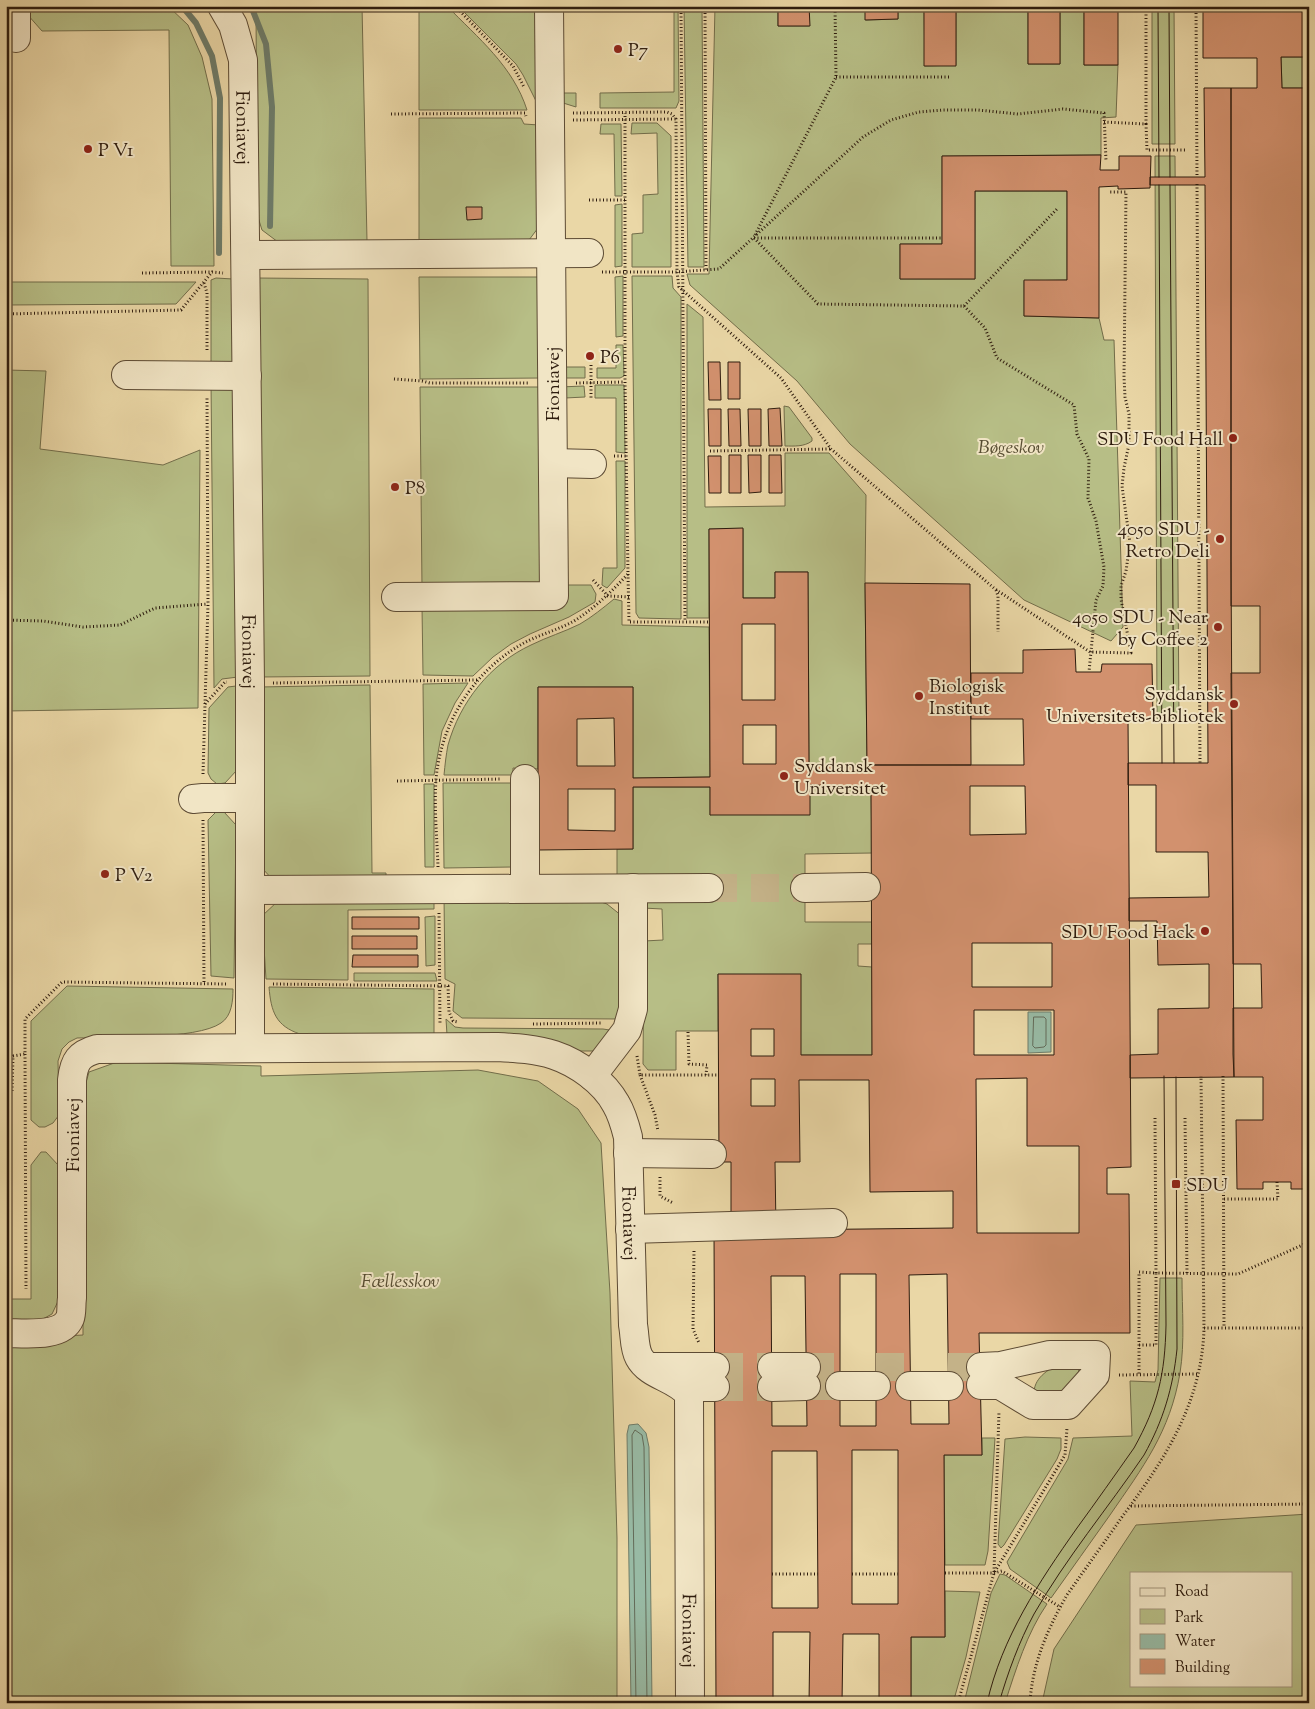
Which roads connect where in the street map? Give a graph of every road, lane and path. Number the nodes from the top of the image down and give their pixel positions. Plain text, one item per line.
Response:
1 (16, 6) edge
2 (222, 6) edge
3 (455, 6) edge
4 (549, 6) edge
5 (681, 6) edge
6 (704, 6) edge
7 (835, 6) edge
8 (1146, 6) edge
9 (1196, 6) edge
10 (16, 38) dead end
11 (836, 77) junction
12 (951, 77) dead end
13 (527, 94) dead end
14 (550, 113) junction
15 (1104, 122) junction
16 (1146, 124) junction
17 (1185, 150) dead end
18 (1106, 161) dead end
19 (1196, 177) dead end
20 (1197, 184) dead end
21 (1109, 192) dead end
22 (589, 200) dead end
23 (625, 200) dead end
24 (1057, 209) dead end
25 (754, 238) junction
26 (942, 238) dead end
27 (551, 253) junction
28 (594, 263) joint
29 (246, 264) junction
30 (706, 270) junction
31 (683, 271) junction
32 (212, 272) junction
33 (677, 272) junction
34 (142, 273) dead end
35 (204, 283) junction
36 (683, 291) junction
37 (964, 306) junction
38 (6, 314) edge
39 (591, 365) dead end
40 (126, 375) dead end
41 (207, 376) junction
42 (247, 376) junction
43 (394, 379) dead end
44 (591, 382) junction
45 (625, 382) dead end
46 (552, 383) junction
47 (591, 398) dead end
48 (831, 449) junction
49 (710, 451) dead end
50 (553, 463) junction
51 (592, 464) dead end
52 (628, 574) dead end
53 (593, 580) dead end
54 (995, 589) junction
55 (396, 597) dead end
56 (629, 597) junction
57 (208, 604) junction
58 (6, 620) edge
59 (685, 622) junction
60 (710, 622) dead end
61 (998, 632) dead end
62 (1090, 652) junction
63 (1089, 672) dead end
64 (205, 704) dead end
65 (1200, 763) dead end
66 (515, 779) joint
67 (397, 781) dead end
68 (250, 798) junction
69 (193, 799) dead end
70 (438, 888) junction
71 (525, 888) junction
72 (633, 888) junction
73 (709, 888) tunnel mouth
74 (805, 888) tunnel mouth
75 (866, 888) dead end
76 (250, 890) junction
77 (251, 984) junction
78 (440, 986) junction
79 (688, 1032) dead end
80 (250, 1048) junction
81 (440, 1048) junction
82 (25, 1054) junction
83 (679, 1075) dead end
84 (706, 1075) junction
85 (592, 1076) junction
86 (718, 1076) dead end
87 (1202, 1076) dead end
88 (1223, 1076) dead end
89 (12, 1091) dead end
90 (1155, 1118) dead end
91 (1185, 1118) dead end
92 (628, 1153) junction
93 (712, 1154) dead end
94 (1277, 1182) dead end
95 (1224, 1198) junction
96 (833, 1223) dead end
97 (630, 1229) junction
98 (1309, 1242) edge
99 (1156, 1273) junction
100 (1187, 1273) junction
101 (1204, 1273) junction
102 (1224, 1274) junction
103 (26, 1289) dead end
104 (1204, 1328) junction
105 (1224, 1328) junction
106 (1307, 1328) dead end
107 (6, 1333) edge
108 (1139, 1345) junction
109 (646, 1367) junction
110 (1198, 1374) junction
111 (840, 1376) tunnel mouth
112 (876, 1376) tunnel mouth
113 (910, 1376) tunnel mouth
114 (949, 1376) tunnel mouth
115 (772, 1377) tunnel mouth
116 (806, 1377) tunnel mouth
117 (987, 1379) junction
118 (683, 1387) junction
119 (1068, 1405) junction
120 (1309, 1504) edge
121 (1131, 1506) junction
122 (944, 1573) dead end
123 (994, 1573) junction
124 (772, 1574) dead end
125 (818, 1574) dead end
126 (852, 1574) dead end
127 (898, 1574) dead end
128 (1060, 1607) junction
129 (690, 1703) edge
130 (958, 1703) edge
131 (1030, 1703) edge

1 - 10 street
2 - 29 street, Fioniavej
3 - 13 path
4 - 14 street, Fioniavej
5 - 31 path
6 - 30 path
7 - 11 path
8 - 16 path
9 - 19 path
11 - 12 path
11 - 25 path
14 - 27 street, Fioniavej
14 - 33 path
15 - 16 path
15 - 18 path
15 - 25 path
16 - 17 path
20 - 65 path
21 - 62 path
22 - 23 path
24 - 37 path
25 - 26 path
25 - 30 path
25 - 37 path
27 - 28 street
27 - 29 street
27 - 46 street, Fioniavej
28 - 33 path
29 - 32 path
29 - 42 street, Fioniavej
30 - 31 path
31 - 33 path
31 - 36 path
32 - 34 path
32 - 35 path
33 - 36 path
35 - 38 path
35 - 41 path
36 - 48 path
36 - 59 path
37 - 62 path
39 - 44 path
40 - 41 street
41 - 42 street
41 - 57 path
42 - 68 street, Fioniavej
43 - 46 path
44 - 45 path
44 - 46 path
44 - 47 path
46 - 50 street, Fioniavej
48 - 49 path
48 - 54 path
50 - 51 street
50 - 55 street, Fioniavej
52 - 56 path
53 - 56 path
54 - 61 path
54 - 62 path
56 - 59 path
57 - 58 path
57 - 64 path
59 - 60 path
62 - 63 path
66 - 67 path
66 - 71 street
68 - 69 street
68 - 76 street, Fioniavej
70 - 71 street
70 - 76 street
70 - 78 path
71 - 72 street
72 - 73 street
72 - 85 street
74 - 75 street
76 - 77 street, Fioniavej
77 - 78 path
77 - 80 street, Fioniavej
77 - 82 path
78 - 81 path
79 - 84 path
80 - 81 street, Fioniavej
80 - 107 street, Fioniavej
81 - 85 street, Fioniavej
82 - 89 path
82 - 103 path
83 - 84 path
84 - 86 path
85 - 92 street, Fioniavej
87 - 101 path
88 - 95 path
90 - 99 path
91 - 100 path
92 - 93 street
92 - 97 street, Fioniavej
94 - 95 path
95 - 102 path
96 - 97 street
97 - 109 street, Fioniavej
98 - 102 path
99 - 100 path
99 - 108 path
99 - 108 path
100 - 101 path
101 - 102 path
101 - 104 path
102 - 105 path
104 - 105 path
104 - 110 path
105 - 106 path
108 - 110 path
109 - 118 street
109 - 118 street
110 - 121 path
111 - 112 street
113 - 114 street
115 - 116 street
117 - 119 street
117 - 119 street
117 - 123 path
118 - 129 street, Fioniavej
119 - 123 path
120 - 121 path
121 - 128 path
122 - 123 path
123 - 128 path
123 - 130 path
124 - 125 path
126 - 127 path
128 - 131 path

